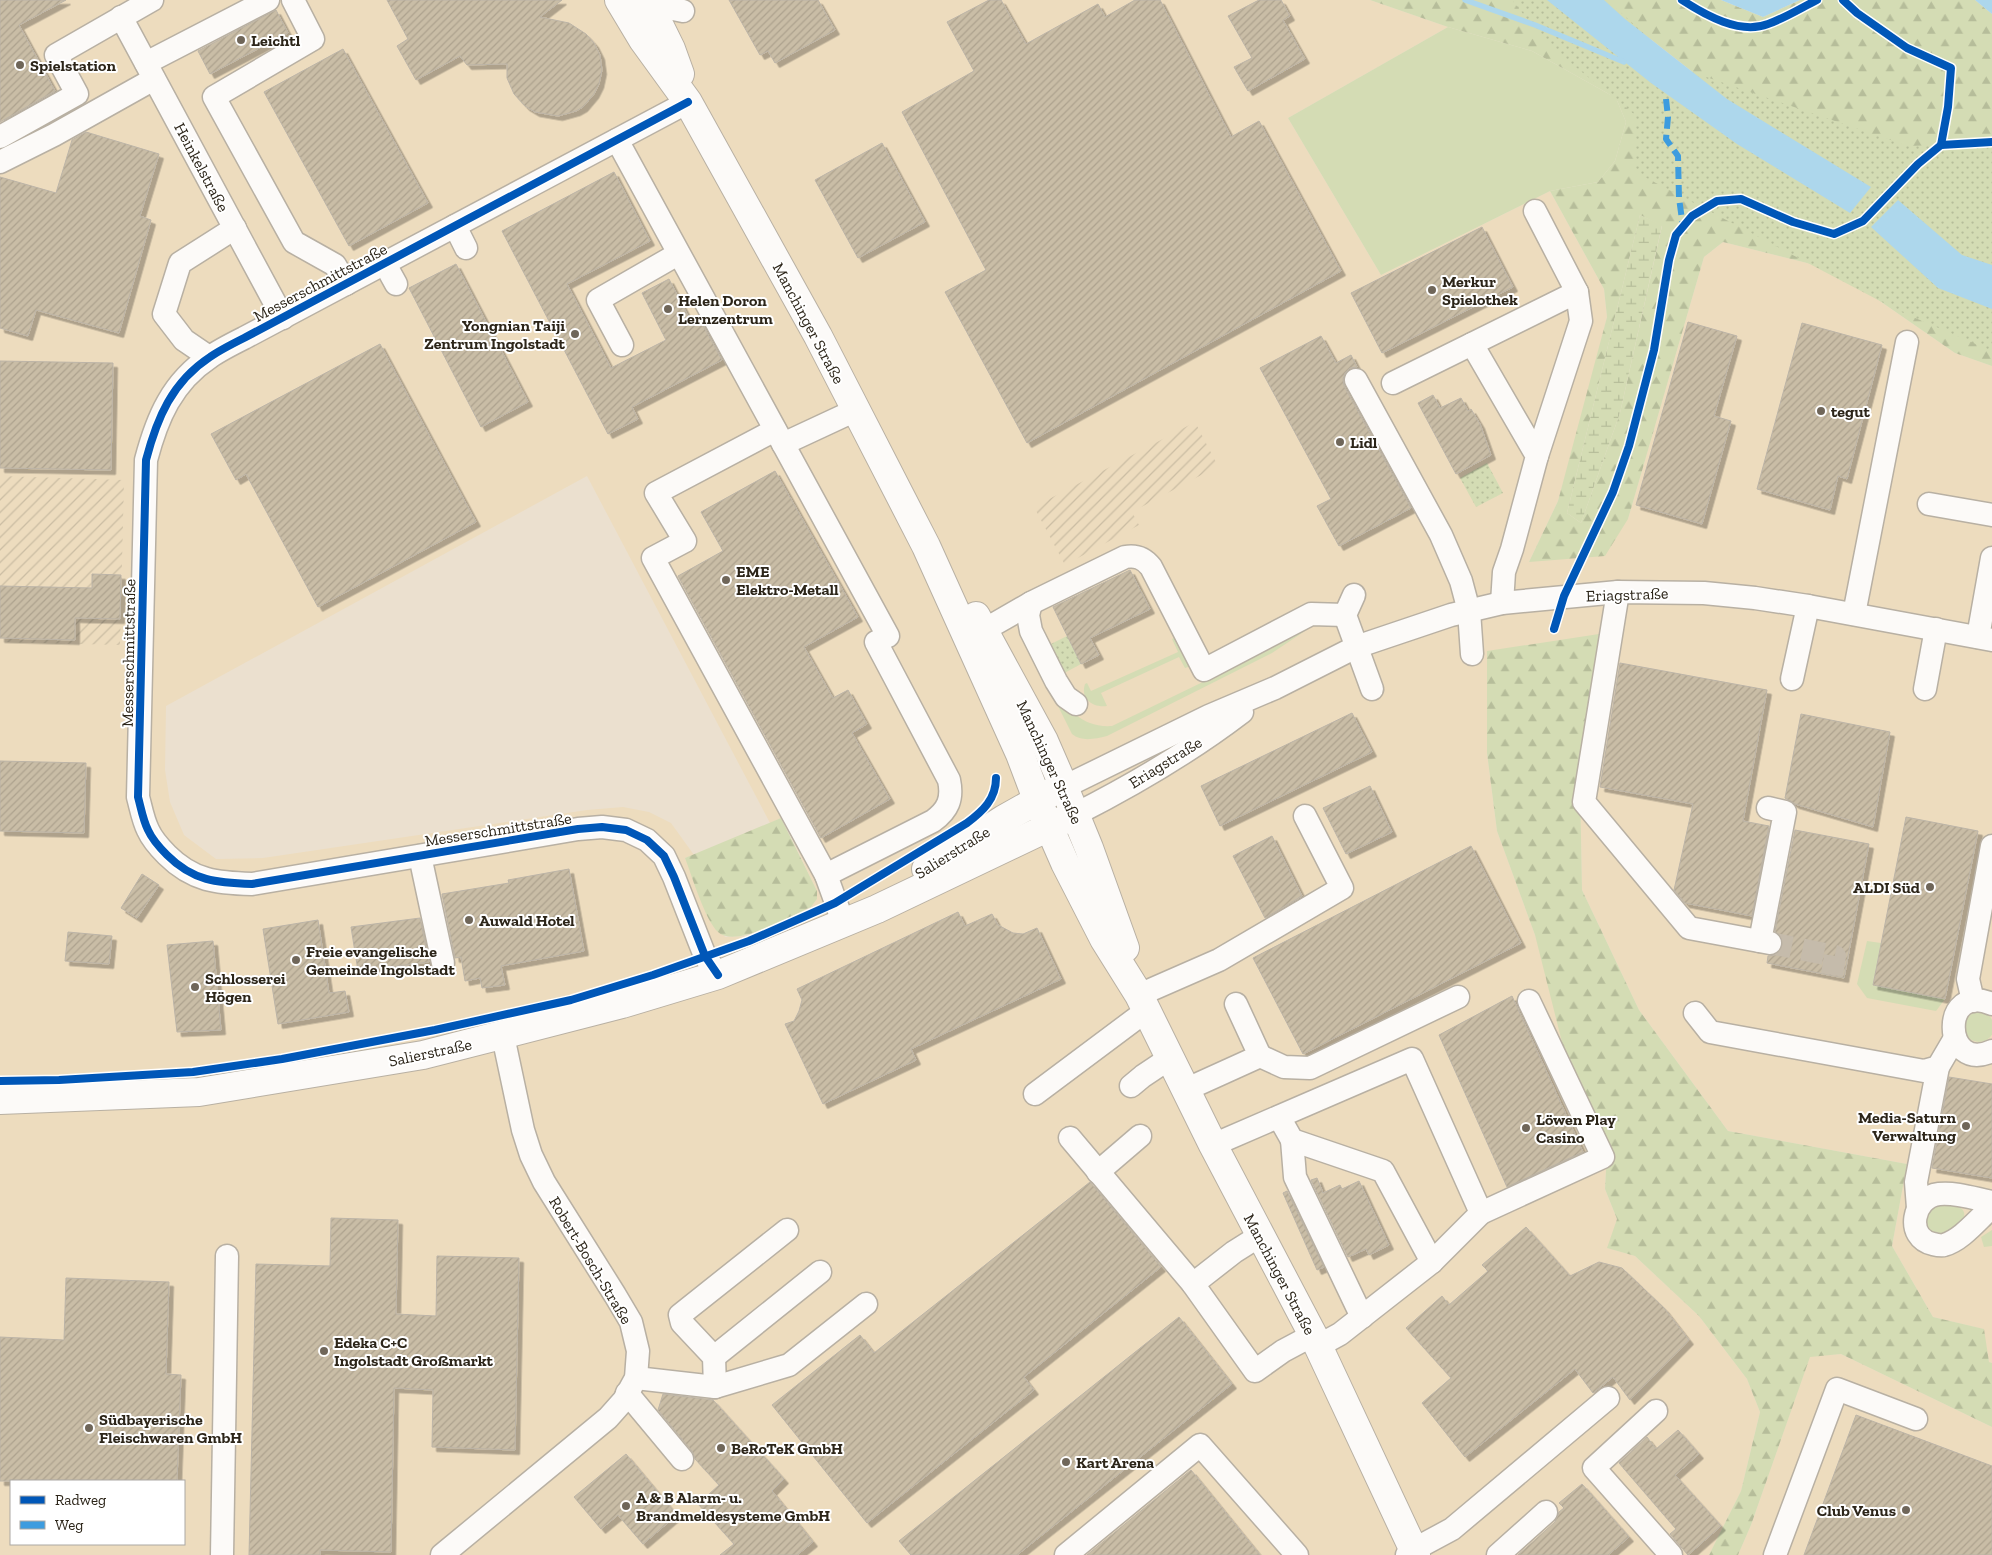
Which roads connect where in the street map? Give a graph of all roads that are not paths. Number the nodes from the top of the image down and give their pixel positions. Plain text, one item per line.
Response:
1 (152, 0) edge
2 (268, 0) edge
3 (293, 0) edge
4 (619, 0) edge
5 (648, 2) edge
6 (683, 11) dead end
7 (121, 17) junction
8 (150, 71) junction
9 (688, 102) junction
10 (0, 137) edge
11 (617, 140) junction
12 (0, 162) edge
13 (1536, 210) dead end
14 (455, 226) junction
15 (234, 228) junction
16 (466, 248) dead end
17 (678, 254) junction
18 (385, 264) junction
19 (346, 284) junction
20 (396, 284) dead end
21 (1576, 292) junction
22 (283, 318) junction
23 (1907, 342) dead end
24 (1472, 344) junction
25 (622, 345) dead end
26 (209, 357) junction
27 (1356, 380) dead end
28 (1393, 383) dead end
29 (856, 410) junction
30 (779, 437) junction
31 (1537, 456) junction
32 (1930, 504) dead end
33 (1992, 515) edge
34 (926, 546) junction
35 (1992, 558) edge
36 (1618, 592) junction
37 (1031, 603) junction
38 (1502, 603) junction
39 (1808, 606) junction
40 (1469, 611) junction
41 (1854, 614) junction
42 (1936, 629) junction
43 (984, 630) junction
44 (1985, 638) edge
45 (1356, 647) junction
46 (1472, 654) dead end
47 (1792, 678) dead end
48 (1275, 688) junction
49 (1372, 689) dead end
50 (1925, 690) dead end
51 (1076, 704) dead end
52 (1064, 786) junction
53 (1037, 799) junction
54 (1768, 808) dead end
55 (1076, 814) junction
56 (1305, 816) dead end
57 (1049, 827) junction
58 (1992, 846) edge
59 (420, 856) junction
60 (826, 875) junction
61 (843, 922) junction
62 (443, 964) dead end
63 (718, 975) junction
64 (1458, 997) dead end
65 (1529, 1001) dead end
66 (1143, 1003) junction
67 (1982, 1003) edge
68 (1236, 1004) dead end
69 (1695, 1013) dead end
70 (503, 1036) junction
71 (1955, 1038) junction
72 (1992, 1050) edge
73 (1260, 1056) junction
74 (1170, 1058) junction
75 (1938, 1067) junction
76 (1131, 1086) dead end
77 (1186, 1090) junction
78 (1035, 1094) dead end
79 (0, 1100) edge
80 (1279, 1117) junction
81 (1140, 1136) dead end
82 (1070, 1138) dead end
83 (1292, 1140) junction
84 (1213, 1145) junction
85 (1098, 1172) junction
86 (1992, 1202) edge
87 (1992, 1207) edge
88 (1918, 1208) junction
89 (1481, 1214) junction
90 (786, 1230) dead end
91 (1261, 1235) junction
92 (227, 1256) dead end
93 (1432, 1262) junction
94 (820, 1272) dead end
95 (1193, 1284) junction
96 (855, 1307) dead end
97 (1362, 1317) junction
98 (1315, 1341) junction
99 (714, 1357) junction
100 (631, 1386) junction
101 (716, 1387) junction
102 (1608, 1398) dead end
103 (1656, 1411) dead end
104 (1916, 1419) dead end
105 (682, 1458) dead end
106 (1546, 1512) dead end
107 (1412, 1553) edge
108 (222, 1555) edge
109 (442, 1555) edge
110 (1066, 1555) edge
111 (1297, 1555) edge
112 (1498, 1555) edge
113 (1671, 1555) edge
114 (1774, 1555) edge

1 - 7 street
2 - 8 street
3 - 19 street
4 - 9 main road, Manchinger Straße
5 - 6 street
5 - 9 main road, Manchinger Straße
7 - 8 street, Heinkelstraße
7 - 10 street
8 - 12 street
8 - 15 street, Heinkelstraße
9 - 11 street, Messerschmittstraße
9 - 29 main road, Manchinger Straße
11 - 14 street, Messerschmittstraße
11 - 17 street
13 - 21 street
14 - 16 street
14 - 18 street, Messerschmittstraße
15 - 22 street, Heinkelstraße
15 - 26 street
17 - 25 street
17 - 30 street
18 - 19 street, Messerschmittstraße
18 - 20 street
19 - 22 street, Messerschmittstraße
21 - 24 street
21 - 31 street
22 - 26 street, Messerschmittstraße
23 - 41 street
24 - 28 street
24 - 31 street
26 - 59 street, Messerschmittstraße
27 - 40 street
29 - 30 street
29 - 34 main road, Manchinger Straße
30 - 60 street
30 - 60 street
31 - 38 street
32 - 33 street
34 - 43 main road, Manchinger Straße
34 - 53 main road, Manchinger Straße
35 - 44 street
36 - 38 street, Eriagstraße
36 - 39 street, Eriagstraße
36 - 54 street
37 - 43 street
37 - 45 street
37 - 51 street
38 - 40 street, Eriagstraße
39 - 41 street, Eriagstraße
39 - 47 street
40 - 45 street, Eriagstraße
40 - 46 street
41 - 42 street, Eriagstraße
42 - 44 street, Eriagstraße
42 - 50 street
43 - 52 main road, Manchinger Straße
45 - 48 street, Eriagstraße
45 - 49 street
48 - 52 street, Eriagstraße
48 - 55 street, Eriagstraße
52 - 53 main road, Salierstraße
52 - 55 main road, Manchinger Straße
53 - 57 main road, Manchinger Straße
53 - 61 main road, Salierstraße
55 - 57 main road, Eriagstraße
55 - 66 main road, Manchinger Straße
56 - 66 street
57 - 61 main road, Salierstraße
57 - 66 main road, Manchinger Straße
58 - 67 street
59 - 62 street
59 - 63 street, Messerschmittstraße
60 - 61 street
61 - 63 main road, Salierstraße
63 - 70 main road, Salierstraße
64 - 73 street
65 - 89 street
66 - 74 main road, Manchinger Straße
66 - 78 street
67 - 71 street
68 - 73 street
69 - 75 street
70 - 79 main road, Salierstraße
70 - 100 street, Robert-Bosch-Straße
71 - 72 street
71 - 75 street
73 - 77 street
74 - 76 street
74 - 77 main road, Manchinger Straße
75 - 88 street
77 - 84 main road, Manchinger Straße
80 - 83 street
80 - 84 street
80 - 89 street
81 - 85 street
82 - 85 street
83 - 93 street
83 - 97 street
84 - 91 main road, Manchinger Straße
85 - 95 street
86 - 88 street
87 - 88 street
89 - 93 street
90 - 99 street
91 - 95 street
91 - 98 main road, Manchinger Straße
92 - 108 street
93 - 97 street
94 - 99 street
95 - 98 street
96 - 101 street
97 - 98 street
98 - 107 main road, Manchinger Straße
99 - 101 street
100 - 101 street
100 - 105 street
100 - 109 street
102 - 107 street
103 - 113 street
104 - 114 street
106 - 112 street
110 - 111 street

